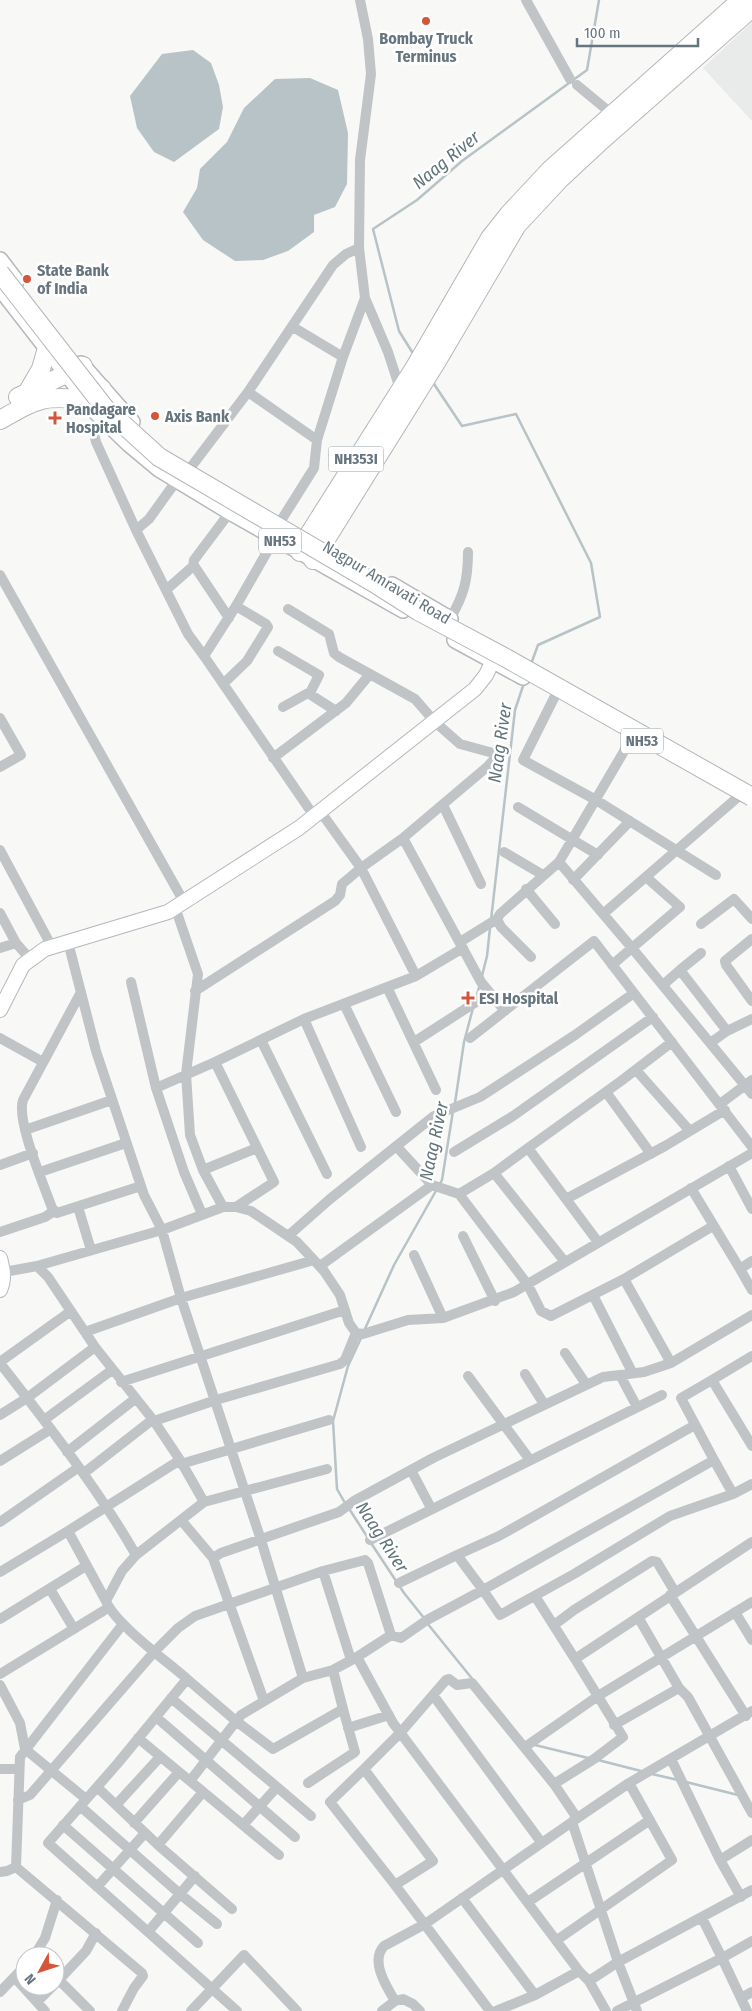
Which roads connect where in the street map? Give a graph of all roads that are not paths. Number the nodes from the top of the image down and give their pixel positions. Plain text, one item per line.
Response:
1 (360, 0) edge
2 (526, 0) edge
3 (741, 0) edge
4 (752, 8) edge
5 (612, 114) junction
6 (359, 248) junction
7 (0, 260) edge
8 (0, 273) edge
9 (0, 288) edge
10 (365, 298) junction
11 (294, 326) junction
12 (48, 348) junction
13 (343, 357) junction
14 (83, 366) junction
15 (423, 368) junction
16 (67, 374) junction
17 (102, 389) junction
18 (400, 389) junction
19 (248, 392) junction
20 (26, 393) junction
21 (87, 400) junction
22 (0, 407) edge
23 (100, 416) junction
24 (0, 420) edge
25 (317, 440) junction
26 (192, 467) junction
27 (177, 480) junction
28 (230, 512) junction
29 (282, 519) junction
30 (136, 530) junction
31 (275, 538) junction
32 (316, 540) junction
33 (468, 552) dead end
34 (307, 556) junction
35 (193, 567) junction
36 (0, 575) edge
37 (166, 590) junction
38 (236, 606) junction
39 (288, 609) dead end
40 (229, 618) junction
41 (450, 619) junction
42 (278, 650) dead end
43 (496, 655) junction
44 (204, 656) junction
45 (528, 672) junction
46 (370, 674) junction
47 (223, 684) junction
48 (310, 693) junction
49 (556, 694) junction
50 (283, 707) dead end
51 (336, 711) junction
52 (0, 718) edge
53 (435, 722) junction
54 (633, 736) junction
55 (273, 758) junction
56 (0, 767) edge
57 (748, 795) edge
58 (596, 800) junction
59 (443, 805) junction
60 (752, 805) edge
61 (518, 806) dead end
62 (317, 814) junction
63 (630, 821) junction
64 (403, 838) junction
65 (571, 839) junction
66 (0, 850) edge
67 (676, 851) junction
68 (504, 852) dead end
69 (598, 855) junction
70 (559, 862) junction
71 (361, 868) junction
72 (543, 875) junction
73 (716, 875) dead end
74 (646, 877) junction
75 (573, 880) junction
76 (481, 884) dead end
77 (526, 889) junction
78 (180, 904) junction
79 (0, 913) edge
80 (603, 914) junction
81 (752, 919) edge
82 (495, 920) junction
83 (555, 924) dead end
84 (701, 924) dead end
85 (752, 939) edge
86 (68, 942) junction
87 (16, 943) junction
88 (461, 945) junction
89 (52, 947) junction
90 (0, 948) edge
91 (632, 948) junction
92 (701, 953) dead end
93 (531, 957) dead end
94 (30, 959) junction
95 (612, 965) junction
96 (680, 970) junction
97 (416, 976) junction
98 (131, 982) dead end
99 (663, 985) junction
100 (387, 987) junction
101 (195, 991) junction
102 (81, 992) junction
103 (490, 993) junction
104 (634, 993) junction
105 (752, 1001) edge
106 (344, 1004) junction
107 (0, 1010) edge
108 (505, 1010) junction
109 (653, 1017) junction
110 (304, 1019) junction
111 (752, 1019) edge
112 (727, 1031) junction
113 (0, 1038) edge
114 (470, 1038) dead end
115 (261, 1040) junction
116 (414, 1042) junction
117 (672, 1042) junction
118 (710, 1043) junction
119 (43, 1062) junction
120 (215, 1062) junction
121 (636, 1070) junction
122 (186, 1074) junction
123 (748, 1083) edge
124 (156, 1088) junction
125 (436, 1090) dead end
126 (606, 1092) junction
127 (752, 1094) edge
128 (112, 1100) junction
129 (722, 1107) junction
130 (396, 1112) dead end
131 (25, 1130) junction
132 (690, 1131) junction
133 (126, 1143) junction
134 (361, 1147) dead end
135 (397, 1147) junction
136 (752, 1147) edge
137 (258, 1148) junction
138 (528, 1148) junction
139 (454, 1152) dead end
140 (33, 1153) junction
141 (752, 1153) edge
142 (651, 1154) junction
143 (0, 1166) edge
144 (729, 1166) junction
145 (203, 1170) junction
146 (40, 1172) junction
147 (494, 1173) junction
148 (327, 1174) dead end
149 (141, 1186) junction
150 (434, 1186) junction
151 (691, 1188) junction
152 (456, 1194) junction
153 (566, 1199) junction
154 (223, 1206) junction
155 (78, 1207) junction
156 (236, 1207) junction
157 (752, 1209) edge
158 (54, 1211) junction
159 (202, 1214) junction
160 (713, 1226) junction
161 (162, 1230) junction
162 (0, 1232) edge
163 (288, 1236) junction
164 (463, 1236) dead end
165 (598, 1242) junction
166 (91, 1250) junction
167 (414, 1256) dead end
168 (752, 1261) edge
169 (564, 1262) junction
170 (317, 1263) junction
171 (2, 1265) edge
172 (38, 1266) junction
173 (740, 1269) junction
174 (624, 1279) junction
175 (528, 1285) junction
176 (0, 1290) edge
177 (752, 1290) edge
178 (593, 1296) junction
179 (181, 1298) junction
180 (495, 1301) junction
181 (345, 1310) junction
182 (71, 1311) junction
183 (752, 1314) edge
184 (443, 1318) junction
185 (85, 1332) junction
186 (359, 1334) junction
187 (94, 1347) junction
188 (565, 1353) dead end
189 (201, 1355) junction
190 (751, 1359) edge
191 (671, 1363) junction
192 (1, 1366) edge
193 (112, 1370) junction
194 (525, 1374) dead end
195 (626, 1374) junction
196 (468, 1376) dead end
197 (712, 1380) junction
198 (121, 1382) junction
199 (586, 1384) junction
200 (662, 1395) dead end
201 (26, 1398) junction
202 (134, 1399) junction
203 (216, 1400) junction
204 (544, 1404) junction
205 (637, 1407) junction
206 (0, 1415) edge
207 (153, 1420) junction
208 (329, 1420) dead end
209 (504, 1423) junction
210 (47, 1425) junction
211 (695, 1426) junction
212 (752, 1446) edge
213 (232, 1448) junction
214 (67, 1452) junction
215 (530, 1460) junction
216 (714, 1460) junction
217 (0, 1461) edge
218 (180, 1462) junction
219 (326, 1469) dead end
220 (81, 1470) junction
221 (411, 1470) junction
222 (752, 1484) edge
223 (246, 1492) junction
224 (733, 1494) junction
225 (204, 1502) junction
226 (107, 1507) junction
227 (431, 1508) junction
228 (181, 1520) junction
229 (0, 1522) edge
230 (68, 1531) junction
231 (261, 1540) junction
232 (370, 1540) dead end
233 (749, 1547) edge
234 (136, 1555) junction
235 (457, 1555) junction
236 (213, 1558) junction
237 (86, 1566) junction
238 (324, 1571) junction
239 (0, 1572) edge
240 (399, 1584) dead end
241 (50, 1589) junction
242 (276, 1589) junction
243 (483, 1590) junction
244 (672, 1594) junction
245 (535, 1596) junction
246 (752, 1602) edge
247 (229, 1604) junction
248 (107, 1605) junction
249 (735, 1612) junction
250 (638, 1617) junction
251 (0, 1619) edge
252 (124, 1624) junction
253 (554, 1625) junction
254 (74, 1629) junction
255 (696, 1635) junction
256 (391, 1636) junction
257 (752, 1640) edge
258 (155, 1651) junction
259 (354, 1658) junction
260 (662, 1658) junction
261 (575, 1659) junction
262 (333, 1670) junction
263 (0, 1674) edge
264 (303, 1678) junction
265 (187, 1679) junction
266 (0, 1685) edge
267 (679, 1688) junction
268 (433, 1695) junction
269 (598, 1696) junction
270 (171, 1698) junction
271 (264, 1701) junction
272 (343, 1709) junction
273 (749, 1714) edge
274 (389, 1715) junction
275 (156, 1717) junction
276 (236, 1721) junction
277 (614, 1725) junction
278 (348, 1728) junction
279 (401, 1732) junction
280 (710, 1736) junction
281 (138, 1738) junction
282 (222, 1740) junction
283 (525, 1747) junction
284 (25, 1749) junction
285 (160, 1757) junction
286 (671, 1759) junction
287 (206, 1761) junction
288 (364, 1769) junction
289 (0, 1770) edge
290 (19, 1770) junction
291 (52, 1770) junction
292 (179, 1772) junction
293 (190, 1782) junction
294 (308, 1782) dead end
295 (629, 1783) junction
296 (554, 1784) junction
297 (97, 1787) junction
298 (276, 1787) junction
299 (203, 1792) junction
300 (18, 1800) junction
301 (83, 1803) junction
302 (116, 1805) junction
303 (259, 1806) junction
304 (752, 1813) edge
305 (311, 1816) dead end
306 (574, 1820) junction
307 (650, 1820) junction
308 (134, 1823) junction
309 (63, 1825) junction
310 (243, 1825) junction
311 (145, 1833) junction
312 (295, 1837) dead end
313 (752, 1840) edge
314 (541, 1842) junction
315 (158, 1845) junction
316 (130, 1850) junction
317 (279, 1855) dead end
318 (720, 1860) junction
319 (586, 1864) junction
320 (16, 1866) junction
321 (113, 1868) junction
322 (503, 1869) junction
323 (0, 1872) edge
324 (195, 1876) junction
325 (396, 1885) junction
326 (97, 1887) junction
327 (752, 1890) edge
328 (180, 1894) junction
329 (741, 1897) junction
330 (462, 1898) junction
331 (57, 1900) junction
332 (528, 1902) junction
333 (232, 1909) dead end
334 (601, 1910) junction
335 (164, 1913) junction
336 (702, 1918) junction
337 (216, 1924) dead end
338 (425, 1924) junction
339 (148, 1932) junction
340 (96, 1933) junction
341 (557, 1940) junction
342 (752, 1941) edge
343 (198, 1943) dead end
344 (40, 1946) edge
345 (722, 1958) junction
346 (618, 1962) junction
347 (579, 1971) junction
348 (65, 1972) edge
349 (15, 1978) edge
350 (589, 1981) junction
351 (212, 1988) junction
352 (65, 1990) edge
353 (0, 1992) edge
354 (752, 1992) edge
355 (535, 1995) junction
356 (32, 1996) edge
357 (42, 1996) edge
358 (741, 1998) junction
359 (395, 2001) junction
360 (37, 2002) junction
361 (636, 2007) edge
362 (45, 2011) edge
363 (90, 2011) edge
364 (122, 2011) edge
365 (191, 2011) edge
366 (237, 2011) edge
367 (297, 2011) edge
368 (382, 2011) edge
369 (420, 2011) edge
370 (490, 2011) edge
371 (496, 2011) edge
372 (606, 2011) edge
373 (617, 2011) edge
374 (748, 2011) edge

1 - 6 street
2 - 5 street
3 - 5 highway
4 - 15 highway
5 - 15 highway
6 - 10 street
6 - 11 street
7 - 14 main road, Nagpur Amravati Road / NH53
8 - 57 highway, bridge
9 - 12 main road, Nagpur Amravati Road / NH53
10 - 13 street
10 - 18 street
11 - 13 street
11 - 19 street
12 - 16 main road, Nagpur Amravati Road / NH53
12 - 20 highway
13 - 25 street
14 - 16 highway
14 - 17 main road, Nagpur Amravati Road / NH53
15 - 18 highway, NH353I
15 - 32 highway, NH353I
16 - 20 highway
16 - 21 main road, Nagpur Amravati Road / NH53
17 - 21 highway
17 - 26 main road, Nagpur Amravati Road / NH53
18 - 32 highway, NH353I
19 - 25 street
19 - 26 street
20 - 22 highway
21 - 23 main road, Nagpur Amravati Road / NH53
21 - 24 highway
23 - 27 main road, Nagpur Amravati Road / NH53
23 - 30 street
25 - 29 street
26 - 29 main road, Nagpur Amravati Road / NH53
27 - 28 main road, Nagpur Amravati Road / NH53
27 - 30 street
28 - 31 main road, Nagpur Amravati Road / NH53
28 - 35 street
29 - 32 main road, Nagpur Amravati Road / NH53
30 - 37 street
31 - 34 main road, Nagpur Amravati Road / NH53
31 - 38 street
32 - 34 highway, NH353I
32 - 41 main road, Nagpur Amravati Road / NH53
33 - 41 street
34 - 43 main road, Nagpur Amravati Road / NH53
35 - 37 street
35 - 40 street
36 - 78 street
37 - 44 street
38 - 40 street
38 - 47 street
39 - 46 street
40 - 44 street
41 - 43 main road, Nagpur Amravati Road / NH53
42 - 48 street
43 - 45 main road, Nagpur Amravati Road / NH53
43 - 53 street
44 - 47 street
45 - 49 main road, Nagpur Amravati Road / NH53
45 - 57 main road, Nagpur Amravati Road / NH53
46 - 51 street
46 - 53 street
47 - 55 street
48 - 50 street
48 - 51 street
49 - 54 main road, Nagpur Amravati Road / NH53
49 - 58 street
51 - 55 street
52 - 56 street
53 - 59 street
53 - 62 street
54 - 57 main road, Nagpur Amravati Road / NH53
54 - 58 street
55 - 62 street
57 - 60 main road, Nagpur Amravati Road / NH53
57 - 67 street
58 - 63 street
58 - 65 street
59 - 64 street
59 - 76 street
61 - 65 street
62 - 71 street
62 - 78 street
63 - 67 street
63 - 69 street
64 - 71 street
64 - 88 street
65 - 69 street
65 - 70 street
66 - 89 street
67 - 73 street
67 - 74 street
68 - 72 street
69 - 75 street
70 - 72 street
70 - 75 street
71 - 97 street
71 - 101 street
72 - 77 street
74 - 80 street
74 - 91 street
75 - 80 street
77 - 82 street
77 - 83 street
78 - 86 street
78 - 101 street
79 - 87 street
80 - 91 street
81 - 84 street
82 - 88 street
82 - 93 street
85 - 105 street
86 - 89 street
86 - 102 street
87 - 90 street
87 - 94 street
88 - 97 street
88 - 103 street
89 - 94 street
91 - 95 street
91 - 99 street
92 - 96 street
94 - 107 street
95 - 104 street
95 - 108 street
96 - 99 street
96 - 112 street
97 - 100 street
98 - 124 street
99 - 118 street
100 - 106 street
100 - 116 street
101 - 122 street
102 - 119 street
102 - 128 street
103 - 108 street
103 - 116 street
104 - 109 street
104 - 135 street
106 - 110 street
106 - 130 street
108 - 114 street
109 - 117 street
109 - 139 street
110 - 115 street
110 - 134 street
111 - 112 street
112 - 118 street
113 - 119 street
115 - 120 street
115 - 148 street
116 - 125 street
117 - 121 street
117 - 129 street
118 - 123 street
119 - 131 street
120 - 122 street
120 - 137 street
121 - 126 street
121 - 132 street
122 - 124 street
122 - 145 street
123 - 127 street
123 - 129 street
124 - 159 street
126 - 138 street
126 - 142 street
128 - 131 street
128 - 133 street
129 - 132 street
129 - 136 street
131 - 140 street
132 - 142 street
133 - 146 street
133 - 149 street
135 - 150 street
135 - 163 street
137 - 145 street
137 - 156 street
138 - 147 street
138 - 153 street
140 - 143 street
140 - 146 street
141 - 144 street
142 - 153 street
144 - 151 street
144 - 157 street
145 - 154 street
146 - 158 street
147 - 152 street
147 - 169 street
149 - 155 street
149 - 161 street
150 - 152 street
150 - 170 street
151 - 160 street
151 - 165 street
152 - 175 street
153 - 165 street
154 - 156 street
154 - 159 street
155 - 158 street
155 - 166 street
156 - 163 street
158 - 162 street
159 - 161 street
160 - 173 street
160 - 174 street
161 - 166 street
161 - 179 street
163 - 170 street
164 - 180 street
165 - 169 street
166 - 172 street
167 - 184 street
168 - 173 street
169 - 175 street
170 - 179 street
170 - 181 street
171 - 172 street
171 - 176 street
172 - 182 street
173 - 177 street
174 - 178 street
174 - 191 street
175 - 178 street
175 - 180 street
178 - 195 street
179 - 185 street
179 - 189 street
180 - 184 street
181 - 186 street
181 - 189 street
182 - 185 street
182 - 192 street
183 - 191 street
184 - 186 street
185 - 187 street
186 - 203 street
187 - 193 street
187 - 201 street
188 - 199 street
189 - 198 street
189 - 203 street
190 - 197 street
191 - 195 street
192 - 201 street
193 - 198 street
193 - 210 street
194 - 204 street
195 - 199 street
195 - 205 street
196 - 209 street
197 - 211 street
197 - 212 street
198 - 202 street
199 - 204 street
200 - 205 street
201 - 206 street
201 - 210 street
202 - 207 street
202 - 214 street
203 - 207 street
203 - 213 street
204 - 209 street
205 - 215 street
207 - 218 street
207 - 220 street
208 - 213 street
209 - 215 street
209 - 221 street
210 - 214 street
210 - 217 street
211 - 216 street
211 - 235 street
213 - 218 street
213 - 223 street
214 - 220 street
215 - 227 street
216 - 224 street
216 - 243 street
218 - 225 street
218 - 226 street
219 - 223 street
220 - 226 street
220 - 229 street
221 - 227 street
221 - 231 street
222 - 224 street
223 - 225 street
223 - 231 street
224 - 245 street
225 - 228 street
226 - 230 street
226 - 234 street
227 - 232 street
228 - 234 street
228 - 236 street
230 - 237 street
230 - 239 street
231 - 236 street
231 - 242 street
233 - 244 street
234 - 248 street
235 - 240 street
235 - 243 street
236 - 247 street
237 - 241 street
237 - 248 street
238 - 242 street
238 - 256 street
238 - 259 street
241 - 251 street
241 - 254 street
242 - 247 street
242 - 264 street
243 - 245 street
243 - 256 street
244 - 250 street
244 - 253 street
244 - 255 street
245 - 253 street
246 - 249 street
247 - 258 street
247 - 271 street
248 - 252 street
248 - 254 street
249 - 255 street
249 - 257 street
250 - 260 street
250 - 261 street
252 - 258 street
252 - 284 street
253 - 261 street
254 - 263 street
255 - 260 street
255 - 273 street
256 - 259 street
258 - 265 street
258 - 291 street
259 - 262 street
259 - 274 street
260 - 267 street
260 - 269 street
261 - 269 street
262 - 264 street
262 - 272 street
264 - 271 street
265 - 270 street
265 - 276 street
266 - 284 street
267 - 277 street
267 - 280 street
268 - 279 street
268 - 283 street
268 - 314 street
269 - 277 street
269 - 283 street
270 - 275 street
270 - 282 street
271 - 276 street
272 - 276 street
272 - 278 street
273 - 280 street
274 - 278 street
274 - 279 street
275 - 281 street
275 - 287 street
276 - 282 street
277 - 296 street
278 - 294 street
279 - 288 street
279 - 322 street
280 - 286 street
280 - 304 street
281 - 285 street
281 - 297 street
282 - 287 street
282 - 298 street
283 - 296 street
284 - 290 street
284 - 291 street
285 - 292 street
285 - 302 street
286 - 295 street
286 - 318 street
287 - 293 street
287 - 303 street
288 - 325 street
288 - 325 street
289 - 290 street
290 - 300 street
291 - 300 street
291 - 301 street
292 - 293 street
292 - 308 street
293 - 299 street
295 - 306 street
295 - 307 street
296 - 306 street
297 - 301 street
297 - 302 street
298 - 303 street
298 - 305 street
299 - 310 street
299 - 315 street
300 - 320 street
301 - 309 street
301 - 316 street
302 - 308 street
303 - 310 street
303 - 312 street
306 - 314 street
306 - 319 street
307 - 319 street
307 - 334 street
308 - 311 street
309 - 321 street
309 - 326 street
310 - 317 street
311 - 315 street
311 - 316 street
313 - 318 street
314 - 322 street
315 - 324 street
316 - 321 street
316 - 328 street
318 - 329 street
319 - 332 street
319 - 334 street
320 - 323 street
320 - 331 street
321 - 326 street
321 - 335 street
322 - 330 street
322 - 332 street
324 - 328 street
324 - 333 street
325 - 338 street
326 - 339 street
327 - 329 street
328 - 335 street
328 - 337 street
329 - 336 street
330 - 338 street
330 - 355 street
331 - 340 street
331 - 344 street
332 - 341 street
334 - 341 street
334 - 346 street
335 - 339 street
335 - 343 street
336 - 345 street
336 - 346 street
338 - 359 street
338 - 370 street
339 - 351 street
340 - 348 street
340 - 364 street
341 - 347 street
342 - 345 street
345 - 358 street
345 - 361 street
346 - 350 street
346 - 361 street
347 - 350 street
347 - 355 street
349 - 353 street
350 - 372 street
351 - 365 street
351 - 366 street
351 - 367 street
352 - 363 street
354 - 358 street
355 - 371 street
356 - 360 street
357 - 360 street
358 - 374 street
359 - 368 street
359 - 369 street
360 - 362 street
361 - 373 street

